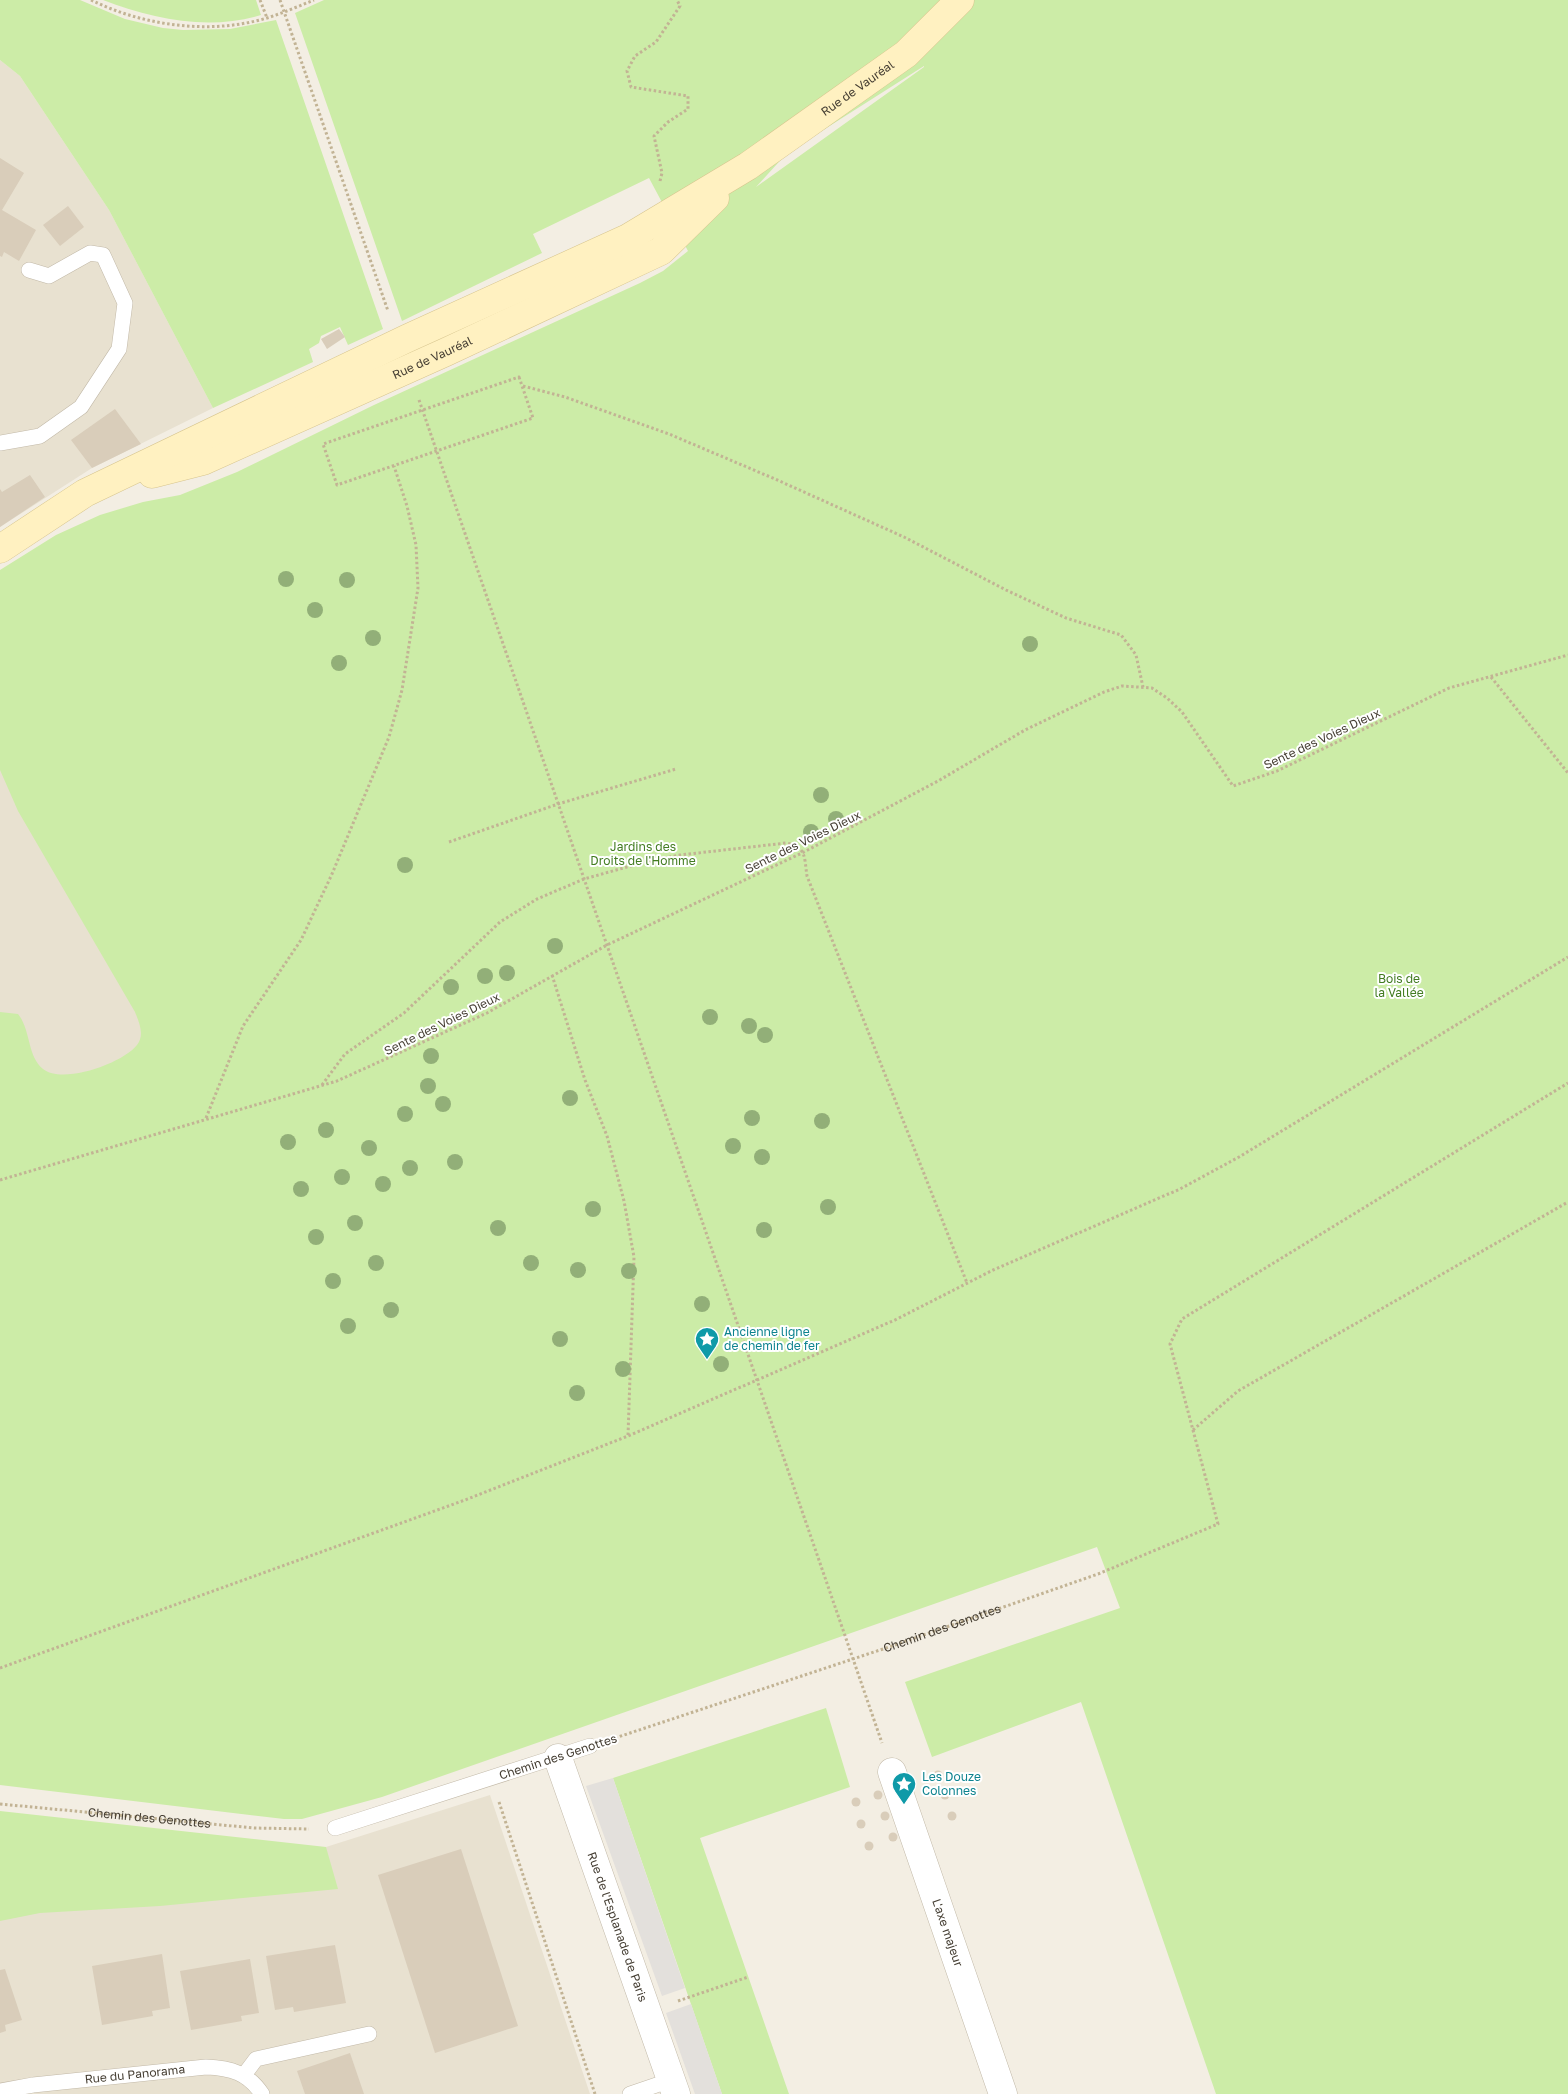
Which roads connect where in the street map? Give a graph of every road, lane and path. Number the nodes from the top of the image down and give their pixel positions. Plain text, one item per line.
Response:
1 (91, 0) edge
2 (260, 0) edge
3 (280, 0) edge
4 (299, 0) edge
5 (314, 0) edge
6 (677, 0) edge
7 (960, 0) edge
8 (301, 5) junction
9 (285, 12) junction
10 (266, 18) junction
11 (748, 166) junction
12 (660, 219) junction
13 (29, 270) dead end
14 (399, 343) junction
15 (522, 386) junction
16 (422, 410) junction
17 (0, 442) edge
18 (436, 451) junction
19 (394, 466) junction
20 (85, 493) junction
21 (0, 549) edge
22 (1568, 655) edge
23 (1491, 677) junction
24 (1143, 688) junction
25 (676, 769) dead end
26 (1568, 773) edge
27 (558, 804) junction
28 (449, 842) dead end
29 (804, 852) junction
30 (584, 879) junction
31 (607, 944) junction
32 (1568, 957) edge
33 (552, 975) junction
34 (1568, 1083) edge
35 (322, 1085) junction
36 (206, 1118) junction
37 (0, 1180) edge
38 (1568, 1202) edge
39 (967, 1283) junction
40 (757, 1380) junction
41 (1193, 1430) junction
42 (628, 1436) junction
43 (853, 1659) junction
44 (0, 1668) edge
45 (590, 1746) joint
46 (558, 1758) junction
47 (892, 1772) joint
48 (491, 1778) junction
49 (0, 1804) edge
50 (335, 1828) joint
51 (748, 1977) dead end
52 (686, 1998) dead end
53 (369, 2034) dead end
54 (244, 2075) junction
55 (674, 2087) edge
56 (0, 2091) edge
57 (262, 2094) edge
58 (595, 2094) edge
59 (630, 2094) edge
60 (1003, 2094) edge

1 - 10 path
2 - 10 path
3 - 9 path
4 - 8 path
5 - 8 path
6 - 12 path
7 - 11 street, Rue de Vauréal
8 - 9 path
9 - 10 path
9 - 14 path
11 - 12 street, Rue de Vauréal
11 - 20 street, Rue de Vauréal
12 - 14 street, Rue de Vauréal
13 - 17 lane
14 - 20 street, Rue de Vauréal
15 - 16 path
15 - 18 path
15 - 24 path
16 - 18 path
16 - 19 path
18 - 19 path
18 - 27 path
19 - 36 path
20 - 21 street, Rue de Vauréal
22 - 23 path, Sente des Voies Dieux
23 - 24 path, Sente des Voies Dieux
23 - 26 path
24 - 29 path, Sente des Voies Dieux
25 - 27 path
27 - 28 path
27 - 30 path
29 - 30 path
29 - 31 path, Sente des Voies Dieux
29 - 39 path
30 - 31 path
30 - 35 path
31 - 33 path, Sente des Voies Dieux
31 - 40 path
32 - 39 path
33 - 35 path, Sente des Voies Dieux
33 - 42 path
34 - 41 path
35 - 36 path, Sente des Voies Dieux
36 - 37 path, Sente des Voies Dieux
38 - 41 path
39 - 40 path
40 - 42 path
40 - 43 path
41 - 43 path, Chemin des Genottes
42 - 44 path
43 - 45 path, Chemin des Genottes
43 - 47 path
45 - 46 lane, Chemin des Genottes
46 - 48 lane, Chemin des Genottes
46 - 55 street, Rue de l'Esplanade de Paris
47 - 60 street, L'axe majeur
48 - 50 lane, Chemin des Genottes
48 - 58 path
49 - 50 path, Chemin des Genottes
51 - 52 path
53 - 54 lane
54 - 56 lane, Rue du Panorama
54 - 57 lane, Rue du Panorama
55 - 59 lane

